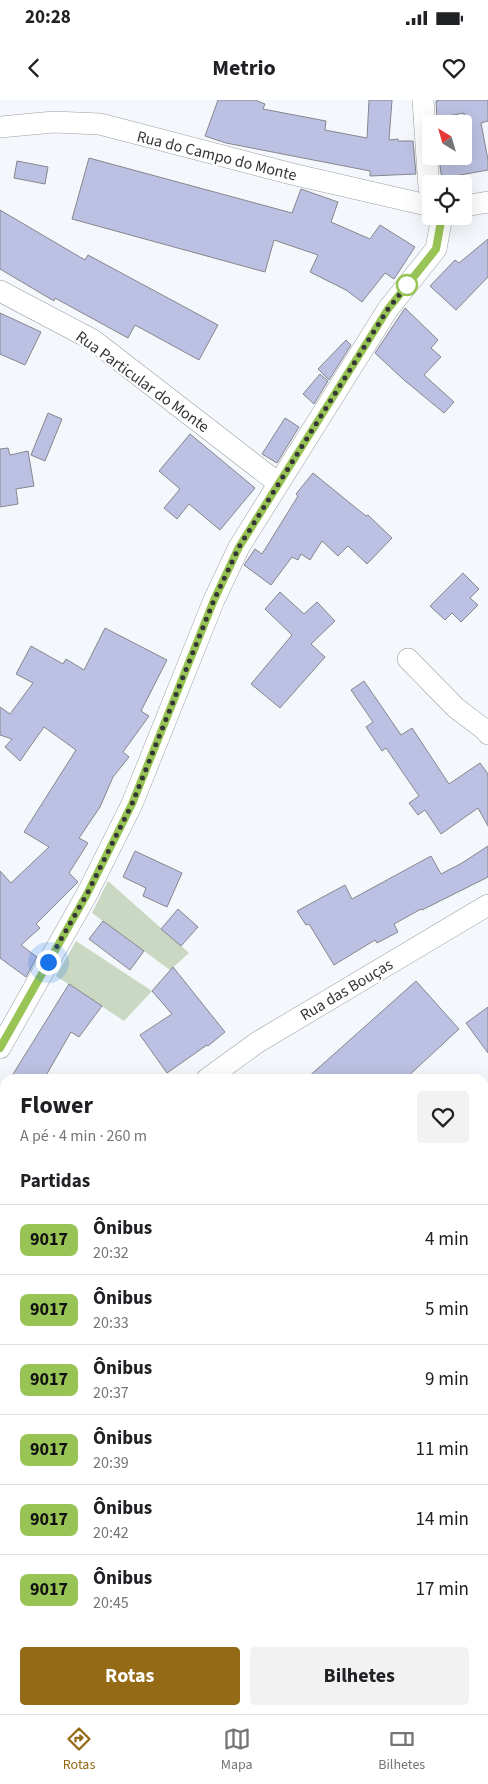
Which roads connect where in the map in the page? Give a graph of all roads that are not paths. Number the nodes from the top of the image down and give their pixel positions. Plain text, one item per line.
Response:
1 (423, 100) edge
2 (0, 127) edge
3 (428, 175) edge
4 (488, 202) edge
5 (422, 204) edge
6 (472, 205) edge
7 (440, 225) edge
8 (0, 291) edge
9 (278, 483) junction
10 (408, 659) dead end
11 (488, 734) edge
12 (488, 905) edge
13 (0, 1048) edge
14 (214, 1074) edge

1 - 3 street
2 - 5 street, Rua do Campo do Monte
4 - 6 street
7 - 9 street
8 - 9 street, Rua Particular do Monte
9 - 13 street
10 - 11 street
12 - 14 street, Rua das Bouças

